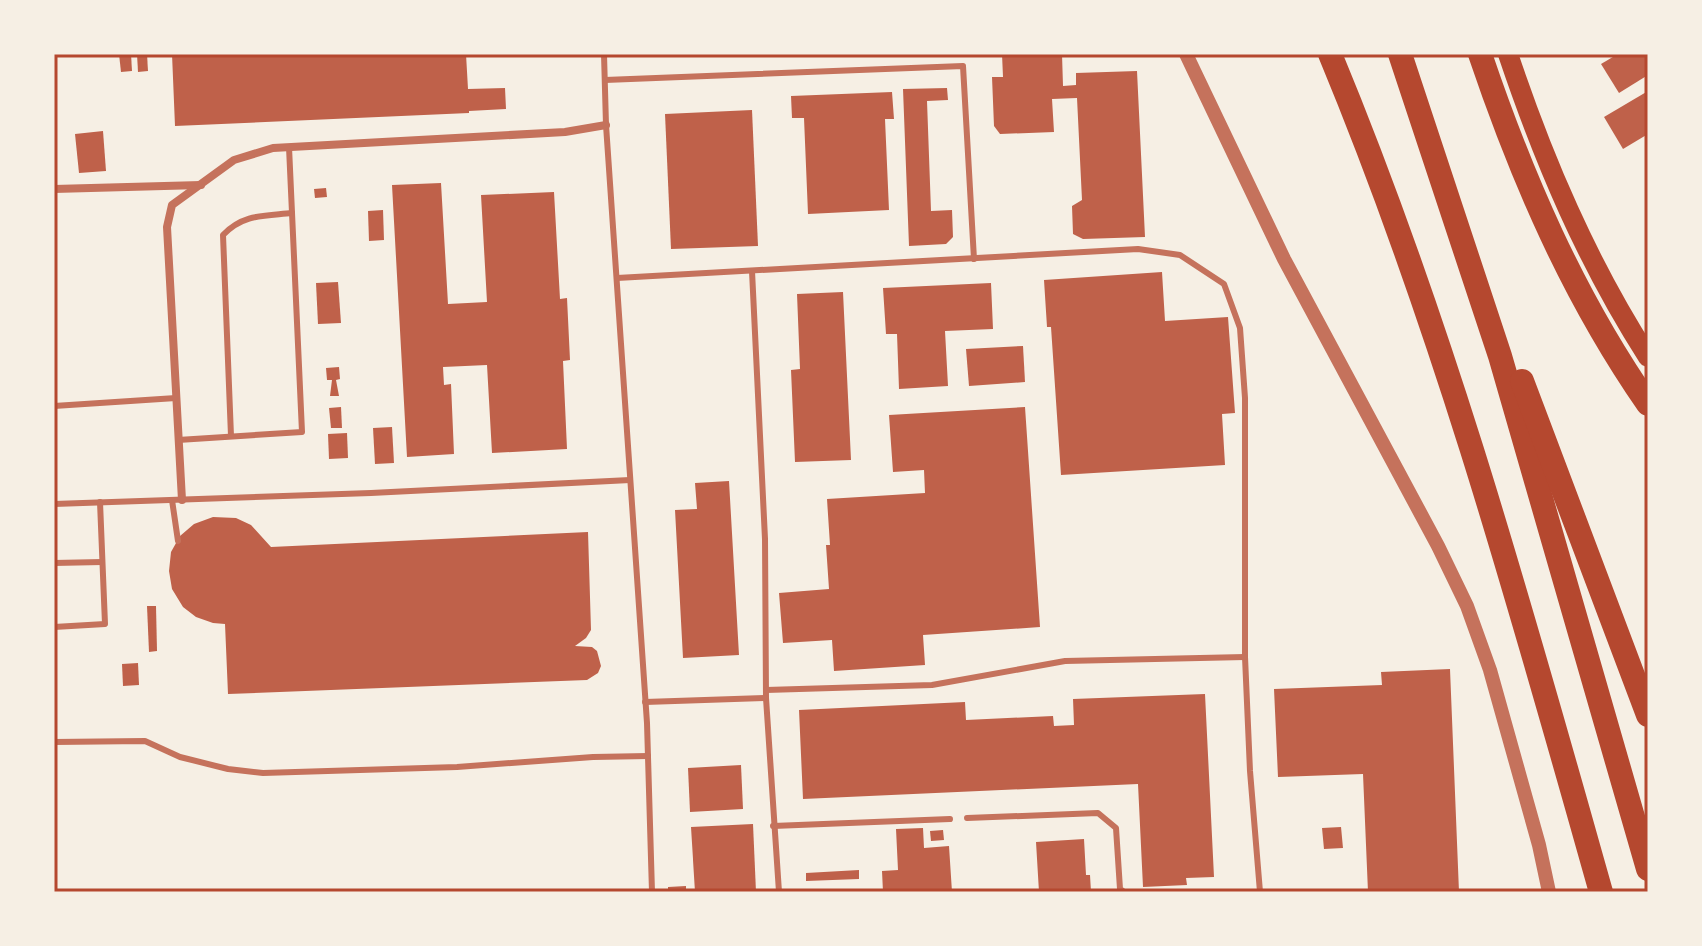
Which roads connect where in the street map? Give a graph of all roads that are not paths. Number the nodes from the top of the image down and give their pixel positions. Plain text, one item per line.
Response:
1 (604, 54) edge
2 (1186, 54) edge
3 (1330, 54) edge
4 (1400, 54) edge
5 (1480, 54) edge
6 (1508, 54) edge
7 (605, 80) junction
8 (606, 125) junction
9 (289, 147) junction
10 (1432, 147) junction
11 (203, 185) junction
12 (54, 189) edge
13 (292, 213) junction
14 (974, 259) junction
15 (752, 271) junction
16 (617, 278) junction
17 (1648, 357) edge
18 (176, 398) junction
19 (1648, 404) edge
20 (54, 406) edge
21 (231, 436) junction
22 (178, 440) junction
23 (630, 480) junction
24 (177, 500) junction
25 (100, 502) junction
26 (54, 504) edge
27 (178, 541) dead end
28 (102, 562) junction
29 (54, 563) edge
30 (54, 627) edge
31 (1245, 657) junction
32 (766, 694) junction
33 (645, 702) junction
34 (1648, 715) edge
35 (54, 742) edge
36 (648, 756) junction
37 (967, 818) dead end
38 (950, 819) dead end
39 (773, 826) junction
40 (1648, 869) edge
41 (652, 892) edge
42 (779, 892) edge
43 (1124, 892) edge
44 (1260, 892) edge
45 (1549, 892) edge
46 (1601, 892) edge

1 - 7 lane
2 - 45 street
3 - 46 highway
4 - 10 highway
5 - 19 highway
6 - 17 main road
7 - 8 lane
7 - 14 lane
8 - 9 street
8 - 16 lane
9 - 11 street
9 - 13 lane
10 - 34 highway
10 - 40 highway
11 - 12 street
11 - 18 street
13 - 21 lane
13 - 21 lane
14 - 15 lane
14 - 31 lane
15 - 16 lane
15 - 32 lane
16 - 23 lane
18 - 20 lane
18 - 22 street
21 - 22 lane
22 - 24 street
23 - 24 lane
23 - 33 lane
24 - 25 lane
24 - 27 lane
25 - 26 lane
25 - 28 lane
28 - 29 lane
28 - 30 lane
31 - 32 lane
31 - 44 lane
32 - 33 lane
32 - 39 lane
33 - 36 lane
35 - 36 lane
36 - 41 lane
37 - 43 lane
38 - 39 lane
39 - 42 lane

